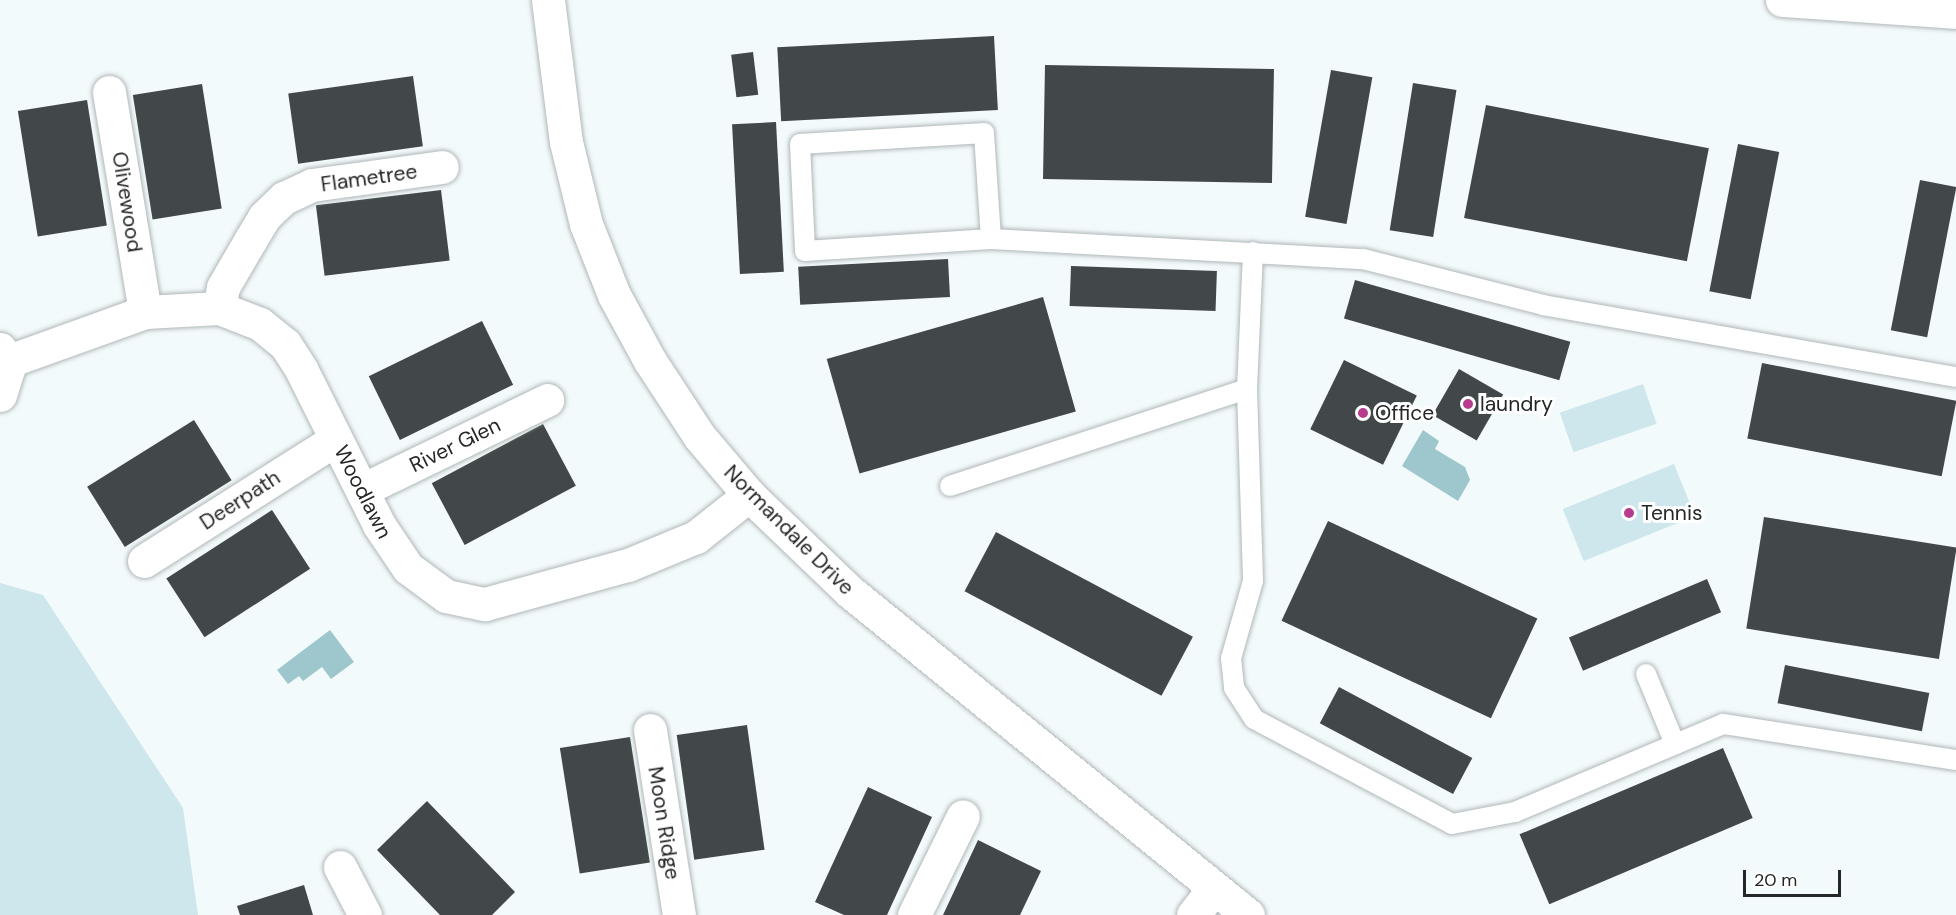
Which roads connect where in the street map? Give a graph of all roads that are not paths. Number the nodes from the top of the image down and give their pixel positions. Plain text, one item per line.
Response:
1 (548, 0) edge
2 (1782, 0) edge
3 (1956, 12) edge
4 (109, 92) dead end
5 (442, 167) dead end
6 (991, 239) junction
7 (1253, 252) junction
8 (219, 308) junction
9 (145, 312) junction
10 (3, 355) edge
11 (1956, 377) edge
12 (1247, 389) junction
13 (0, 395) edge
14 (547, 400) dead end
15 (336, 439) junction
16 (950, 486) dead end
17 (362, 490) junction
18 (749, 495) junction
19 (144, 561) dead end
20 (1646, 674) dead end
21 (650, 730) dead end
22 (1675, 744) junction
23 (1956, 760) edge
24 (963, 816) dead end
25 (340, 867) dead end
26 (1214, 888) junction
27 (365, 915) edge
28 (679, 915) edge
29 (914, 915) edge
30 (1193, 915) edge
31 (1248, 915) edge

1 - 18 street, Normandale Drive
2 - 3 street
4 - 9 street, Olivewood
5 - 8 street, Flametree
6 - 6 lane
6 - 7 lane
7 - 11 lane
7 - 12 lane
8 - 9 street, Woodlawn
8 - 15 street, Woodlawn
9 - 10 street, Woodlawn
10 - 13 street
12 - 16 lane
12 - 22 lane
14 - 17 street, River Glen
15 - 17 street, Woodlawn
15 - 19 street, Deerpath
17 - 18 street, Woodlawn
18 - 26 street, Normandale Drive
20 - 22 lane
21 - 28 street, Moon Ridge
22 - 23 lane
24 - 29 street
25 - 27 street
26 - 30 street
26 - 31 street, Normandale Drive

